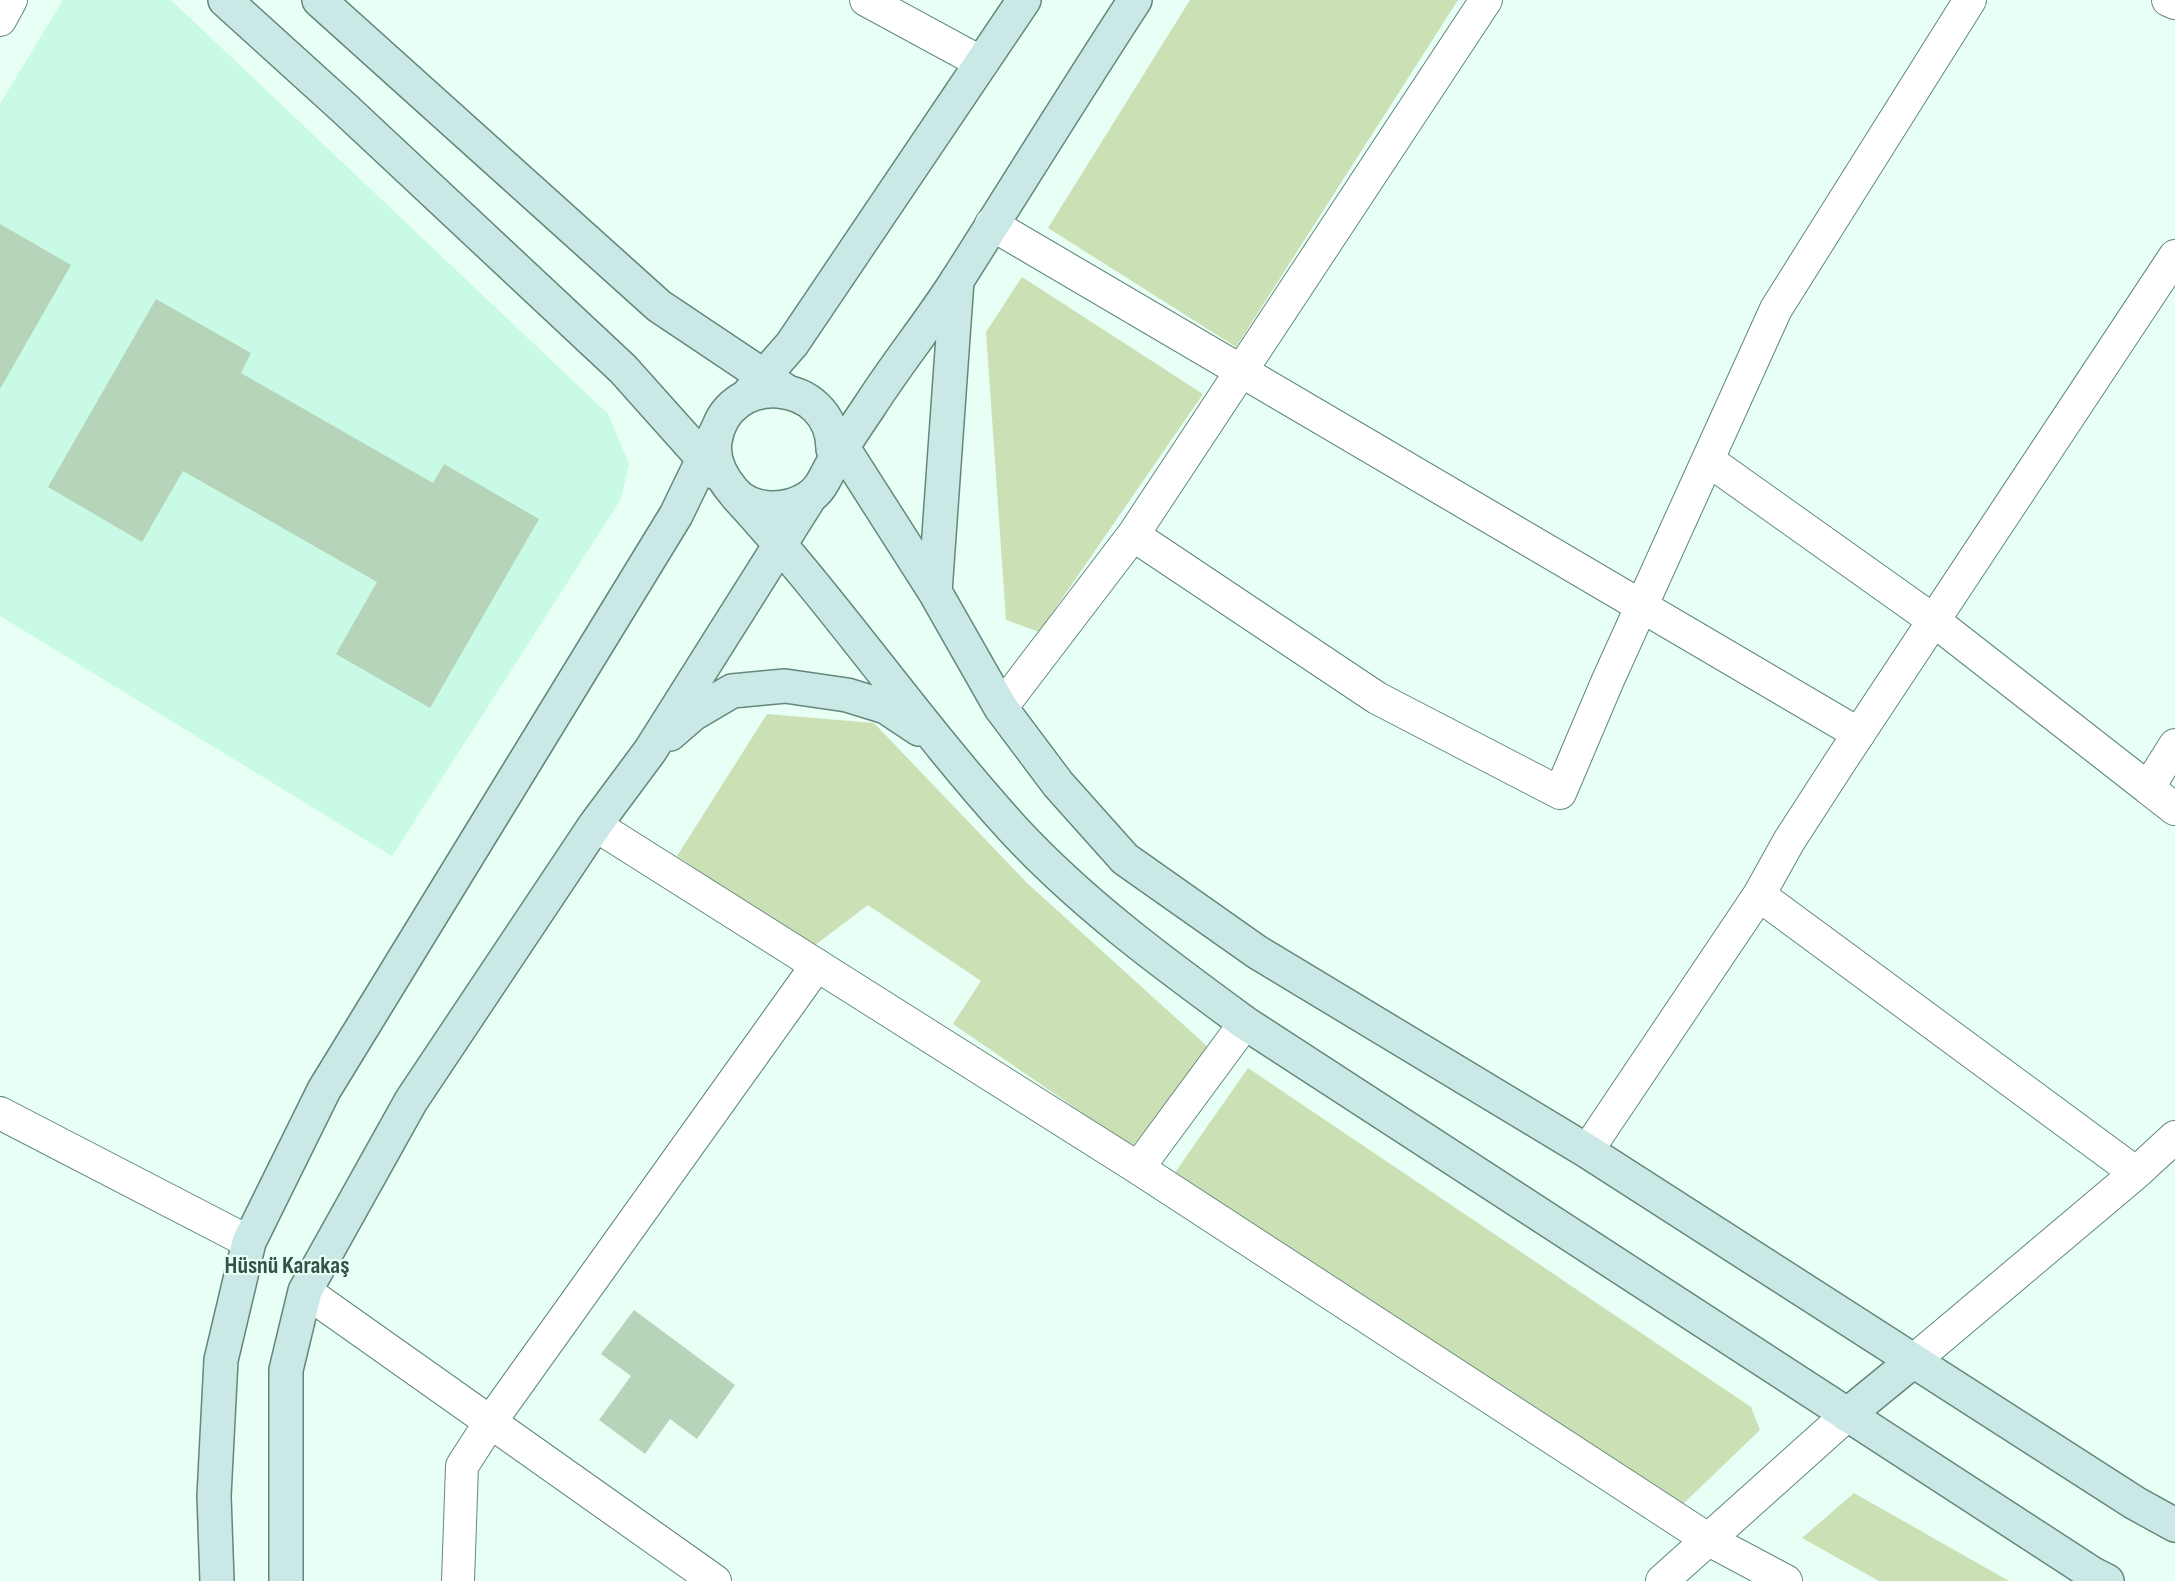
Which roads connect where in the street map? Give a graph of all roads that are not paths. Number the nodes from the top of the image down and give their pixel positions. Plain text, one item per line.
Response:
1 (11, 0) edge
2 (225, 0) edge
3 (319, 0) edge
4 (866, 0) edge
5 (1024, 0) edge
6 (1135, 0) edge
7 (1486, 0) edge
8 (1970, 0) edge
9 (2168, 0) edge
10 (2175, 3) edge
11 (0, 20) edge
12 (981, 63) junction
13 (991, 224) junction
14 (2175, 256) edge
15 (957, 280) junction
16 (1242, 371) junction
17 (766, 387) junction
18 (835, 447) junction
19 (1708, 460) junction
20 (721, 478) junction
21 (810, 497) junction
22 (1133, 535) junction
23 (780, 543) junction
24 (935, 592) junction
25 (1641, 607) junction
26 (1934, 620) junction
27 (1001, 708) junction
28 (1859, 734) junction
29 (941, 743) junction
30 (2175, 745) edge
31 (650, 751) junction
32 (2148, 788) junction
33 (2175, 809) edge
34 (595, 825) junction
35 (1759, 895) junction
36 (817, 965) junction
37 (1245, 1023) junction
38 (0, 1113) edge
39 (2175, 1137) edge
40 (1587, 1151) junction
41 (1138, 1168) junction
42 (2136, 1173) junction
43 (249, 1242) junction
44 (305, 1291) junction
45 (1913, 1361) junction
46 (1847, 1415) junction
47 (491, 1421) junction
48 (2175, 1525) edge
49 (1709, 1540) junction
50 (217, 1581) edge
51 (286, 1581) edge
52 (458, 1581) edge
53 (715, 1581) edge
54 (1662, 1581) edge
55 (1786, 1581) edge
56 (2107, 1581) edge

1 - 11 street
2 - 20 street
3 - 17 street
4 - 12 street
5 - 12 street
6 - 13 street
7 - 16 street
8 - 19 street
9 - 10 street
12 - 17 street
13 - 15 street
13 - 16 street
14 - 26 street
15 - 18 street
15 - 24 street
16 - 22 street
16 - 25 street
17 - 18 street
17 - 20 street
18 - 21 street
18 - 24 street
19 - 25 street
19 - 26 street
20 - 21 street
20 - 23 street
20 - 43 street
21 - 23 street
22 - 25 street
22 - 27 street
23 - 29 street
23 - 31 street
24 - 27 street
25 - 28 street
26 - 28 street
26 - 32 street
27 - 40 street
28 - 35 street
29 - 31 street
29 - 37 street
30 - 32 street
31 - 34 street
32 - 33 street
34 - 36 street
34 - 44 street
35 - 40 street
35 - 42 street
36 - 41 street
36 - 47 street
37 - 41 street
37 - 46 street
38 - 43 street
39 - 42 street
40 - 45 street
41 - 49 street
42 - 45 street
43 - 50 street
44 - 47 street
44 - 51 street
45 - 46 street
45 - 48 street
46 - 49 street
46 - 56 street
47 - 52 street
47 - 53 street
49 - 54 street
49 - 55 street

